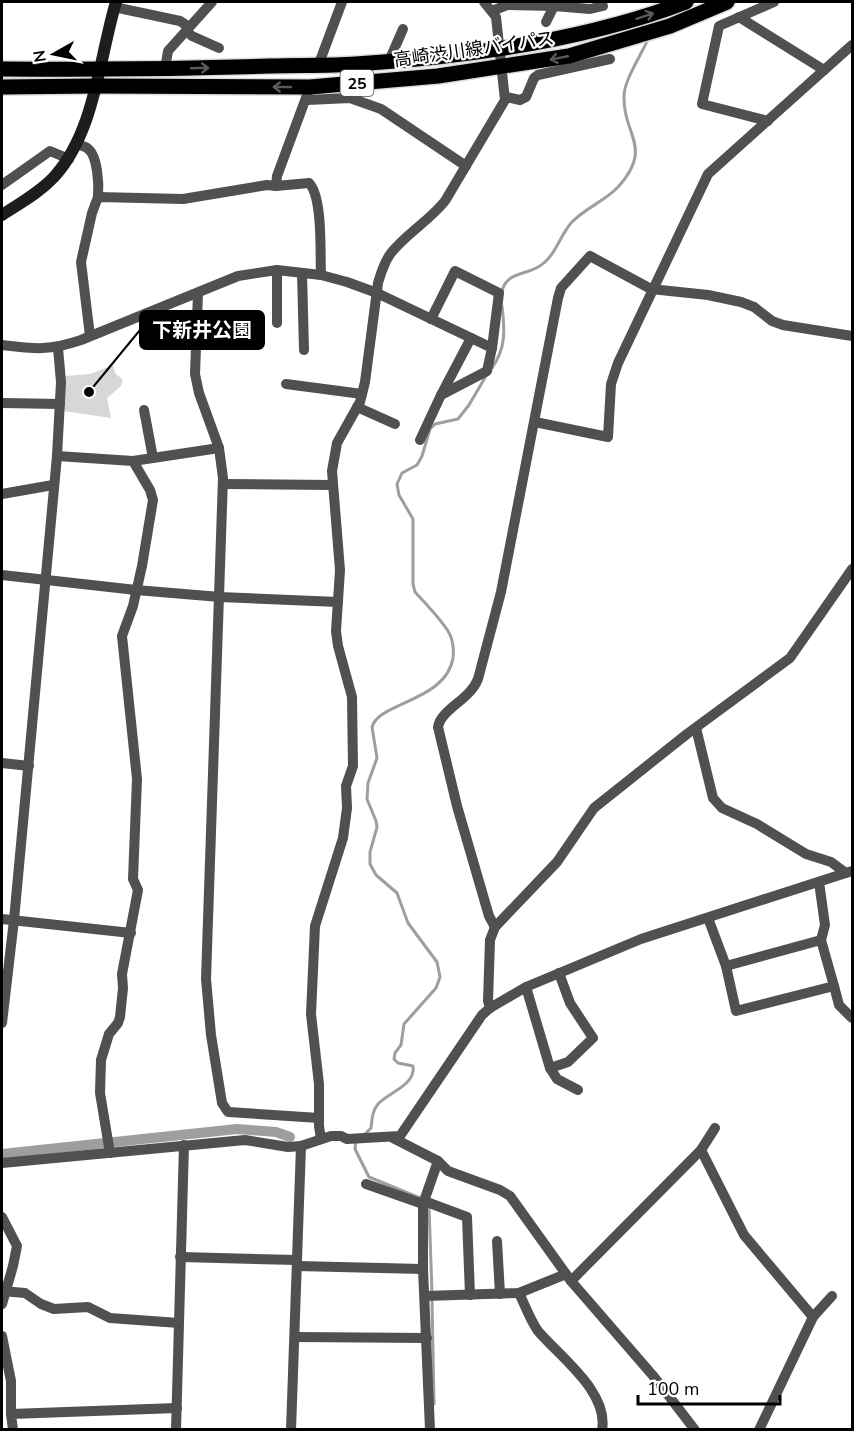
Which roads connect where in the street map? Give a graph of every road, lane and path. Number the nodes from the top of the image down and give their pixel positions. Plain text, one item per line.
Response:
1 (212, 2) edge
2 (342, 2) edge
3 (484, 2) edge
4 (727, 2) edge
5 (774, 2) edge
6 (115, 4) edge
7 (555, 4) edge
8 (680, 4) edge
9 (603, 6) dead end
10 (492, 11) junction
11 (739, 17) junction
12 (546, 22) dead end
13 (187, 29) junction
14 (403, 29) dead end
15 (852, 45) edge
16 (219, 48) dead end
17 (499, 48) junction
18 (610, 59) dead end
19 (389, 61) junction
20 (318, 66) junction
21 (502, 67) junction
22 (2, 69) edge
23 (165, 69) junction
24 (99, 70) junction
25 (825, 70) junction
26 (95, 86) junction
27 (2, 87) edge
28 (309, 94) junction
29 (506, 97) junction
30 (768, 121) junction
31 (78, 144) junction
32 (69, 159) junction
33 (466, 166) junction
34 (2, 185) edge
35 (276, 186) junction
36 (98, 197) junction
37 (2, 214) edge
38 (277, 270) junction
39 (302, 273) junction
40 (321, 275) junction
41 (651, 290) junction
42 (198, 293) junction
43 (377, 293) junction
44 (431, 319) junction
45 (277, 323) dead end
46 (90, 336) junction
47 (852, 336) edge
48 (471, 338) junction
49 (2, 345) edge
50 (58, 348) junction
51 (492, 348) junction
52 (304, 350) dead end
53 (286, 384) dead end
54 (362, 394) junction
55 (441, 395) junction
56 (2, 403) edge
57 (60, 404) junction
58 (357, 407) junction
59 (144, 410) dead end
60 (535, 422) junction
61 (395, 424) dead end
62 (420, 440) dead end
63 (219, 448) junction
64 (57, 456) junction
65 (153, 458) junction
66 (133, 461) junction
67 (53, 484) junction
68 (223, 484) junction
69 (332, 485) junction
70 (2, 494) edge
71 (852, 569) edge
72 (2, 575) edge
73 (45, 580) junction
74 (136, 590) junction
75 (220, 597) junction
76 (338, 602) junction
77 (696, 728) junction
78 (2, 763) edge
79 (28, 766) junction
80 (849, 872) edge
81 (819, 882) junction
82 (708, 918) junction
83 (2, 919) edge
84 (14, 920) junction
85 (495, 927) junction
86 (130, 933) junction
87 (821, 940) junction
88 (726, 966) junction
89 (559, 973) junction
90 (834, 986) junction
91 (526, 987) junction
92 (490, 1008) junction
93 (852, 1018) edge
94 (2, 1023) edge
95 (550, 1068) junction
96 (578, 1090) dead end
97 (319, 1118) junction
98 (715, 1128) dead end
99 (393, 1138) junction
100 (321, 1139) junction
101 (184, 1145) junction
102 (301, 1146) junction
103 (701, 1150) junction
104 (110, 1153) junction
105 (438, 1161) junction
106 (2, 1163) edge
107 (366, 1184) dead end
108 (424, 1203) junction
109 (2, 1217) edge
110 (496, 1241) dead end
111 (180, 1257) junction
112 (297, 1263) junction
113 (423, 1269) junction
114 (568, 1277) junction
115 (4, 1291) edge
116 (519, 1293) junction
117 (500, 1294) junction
118 (470, 1295) junction
119 (425, 1296) junction
120 (832, 1296) dead end
121 (2, 1304) edge
122 (813, 1317) junction
123 (179, 1323) junction
124 (2, 1336) edge
125 (295, 1336) junction
126 (427, 1338) junction
127 (177, 1408) junction
128 (11, 1414) junction
129 (13, 1430) edge
130 (176, 1430) edge
131 (291, 1430) edge
132 (430, 1430) edge
133 (602, 1430) edge
134 (695, 1430) edge
135 (759, 1430) edge

1 - 13 street
2 - 20 street
3 - 10 street
4 -> 21 main road, 高崎渋川線バイパス / 25
5 - 11 street
6 - 13 street
6 - 24 main road
7 - 9 street
7 - 10 street
7 - 12 street
17 -> 8 main road, 高崎渋川線バイパス / 25
10 - 17 street
11 - 25 street
11 - 30 street
13 - 16 street
13 - 23 street
14 - 19 street
15 - 25 street
17 - 19 main road, 高崎渋川線バイパス / 25
17 - 21 street
18 - 29 street
19 - 20 main road, 高崎渋川線バイパス / 25
23 -> 20 main road, 高崎渋川線バイパス / 25
21 - 28 main road, 高崎渋川線バイパス / 25
21 - 29 street
22 - 24 main road, 高崎渋川線バイパス / 25
23 - 24 main road, 高崎渋川線バイパス / 25
24 - 26 main road
25 - 30 street
26 - 27 main road, 高崎渋川線バイパス / 25
28 -> 26 main road, 高崎渋川線バイパス / 25
26 - 31 main road
28 - 33 street
28 - 35 street
29 - 33 street
30 - 41 street
31 - 32 main road
31 - 36 street
32 - 34 street
32 - 37 main road
33 - 43 street
35 - 36 street
35 - 40 street
36 - 46 street
38 - 39 street
38 - 42 street
38 - 45 street
39 - 40 street
39 - 52 street
40 - 43 street
41 - 47 street
41 - 60 street
41 - 60 street
42 - 46 street
42 - 63 street
43 - 44 street
43 - 54 street
44 - 48 street
44 - 51 street
46 - 50 street
48 - 51 street
48 - 55 street
49 - 50 street
50 - 57 street
51 - 55 street
53 - 54 street
54 - 58 street
55 - 62 street
56 - 57 street
57 - 64 street
58 - 61 street
58 - 69 street
59 - 65 street
60 - 85 street
63 - 65 street
63 - 68 street
64 - 66 street
64 - 67 street
65 - 66 street
66 - 74 street
67 - 70 street
67 - 73 street
68 - 69 street
68 - 75 street
69 - 76 street
71 - 77 street
72 - 73 street
73 - 74 street
73 - 79 street
74 - 75 street
74 - 86 street
75 - 76 street
75 - 97 street
76 - 97 street
77 - 80 street
77 - 85 street
78 - 79 street
79 - 84 street
80 - 81 street
81 - 82 street
81 - 87 street
82 - 88 street
82 - 89 street
83 - 84 street
84 - 86 street
84 - 94 street
85 - 92 street
86 - 104 street
87 - 88 street
87 - 90 street
88 - 90 street
89 - 91 street
89 - 95 street
90 - 93 street
91 - 92 street
91 - 95 street
92 - 99 street
95 - 96 street
97 - 100 street
98 - 103 street
99 - 100 street
99 - 105 street
100 - 102 street
101 - 102 street
101 - 104 street
101 - 111 street
102 - 112 street
103 - 114 street
103 - 122 street
104 - 106 street
105 - 108 street
105 - 114 street
107 - 108 street
108 - 113 street
108 - 118 street
109 - 115 street
110 - 117 street
111 - 112 street
111 - 123 street
112 - 113 street
112 - 125 street
113 - 119 street
114 - 116 street
114 - 134 street
115 - 121 street
115 - 123 street
116 - 117 street
116 - 133 street
117 - 118 street
118 - 119 street
119 - 126 street
120 - 122 street
122 - 135 street
123 - 127 street
124 - 128 street
125 - 126 street
125 - 131 street
126 - 132 street
127 - 128 street
127 - 130 street
128 - 129 street

